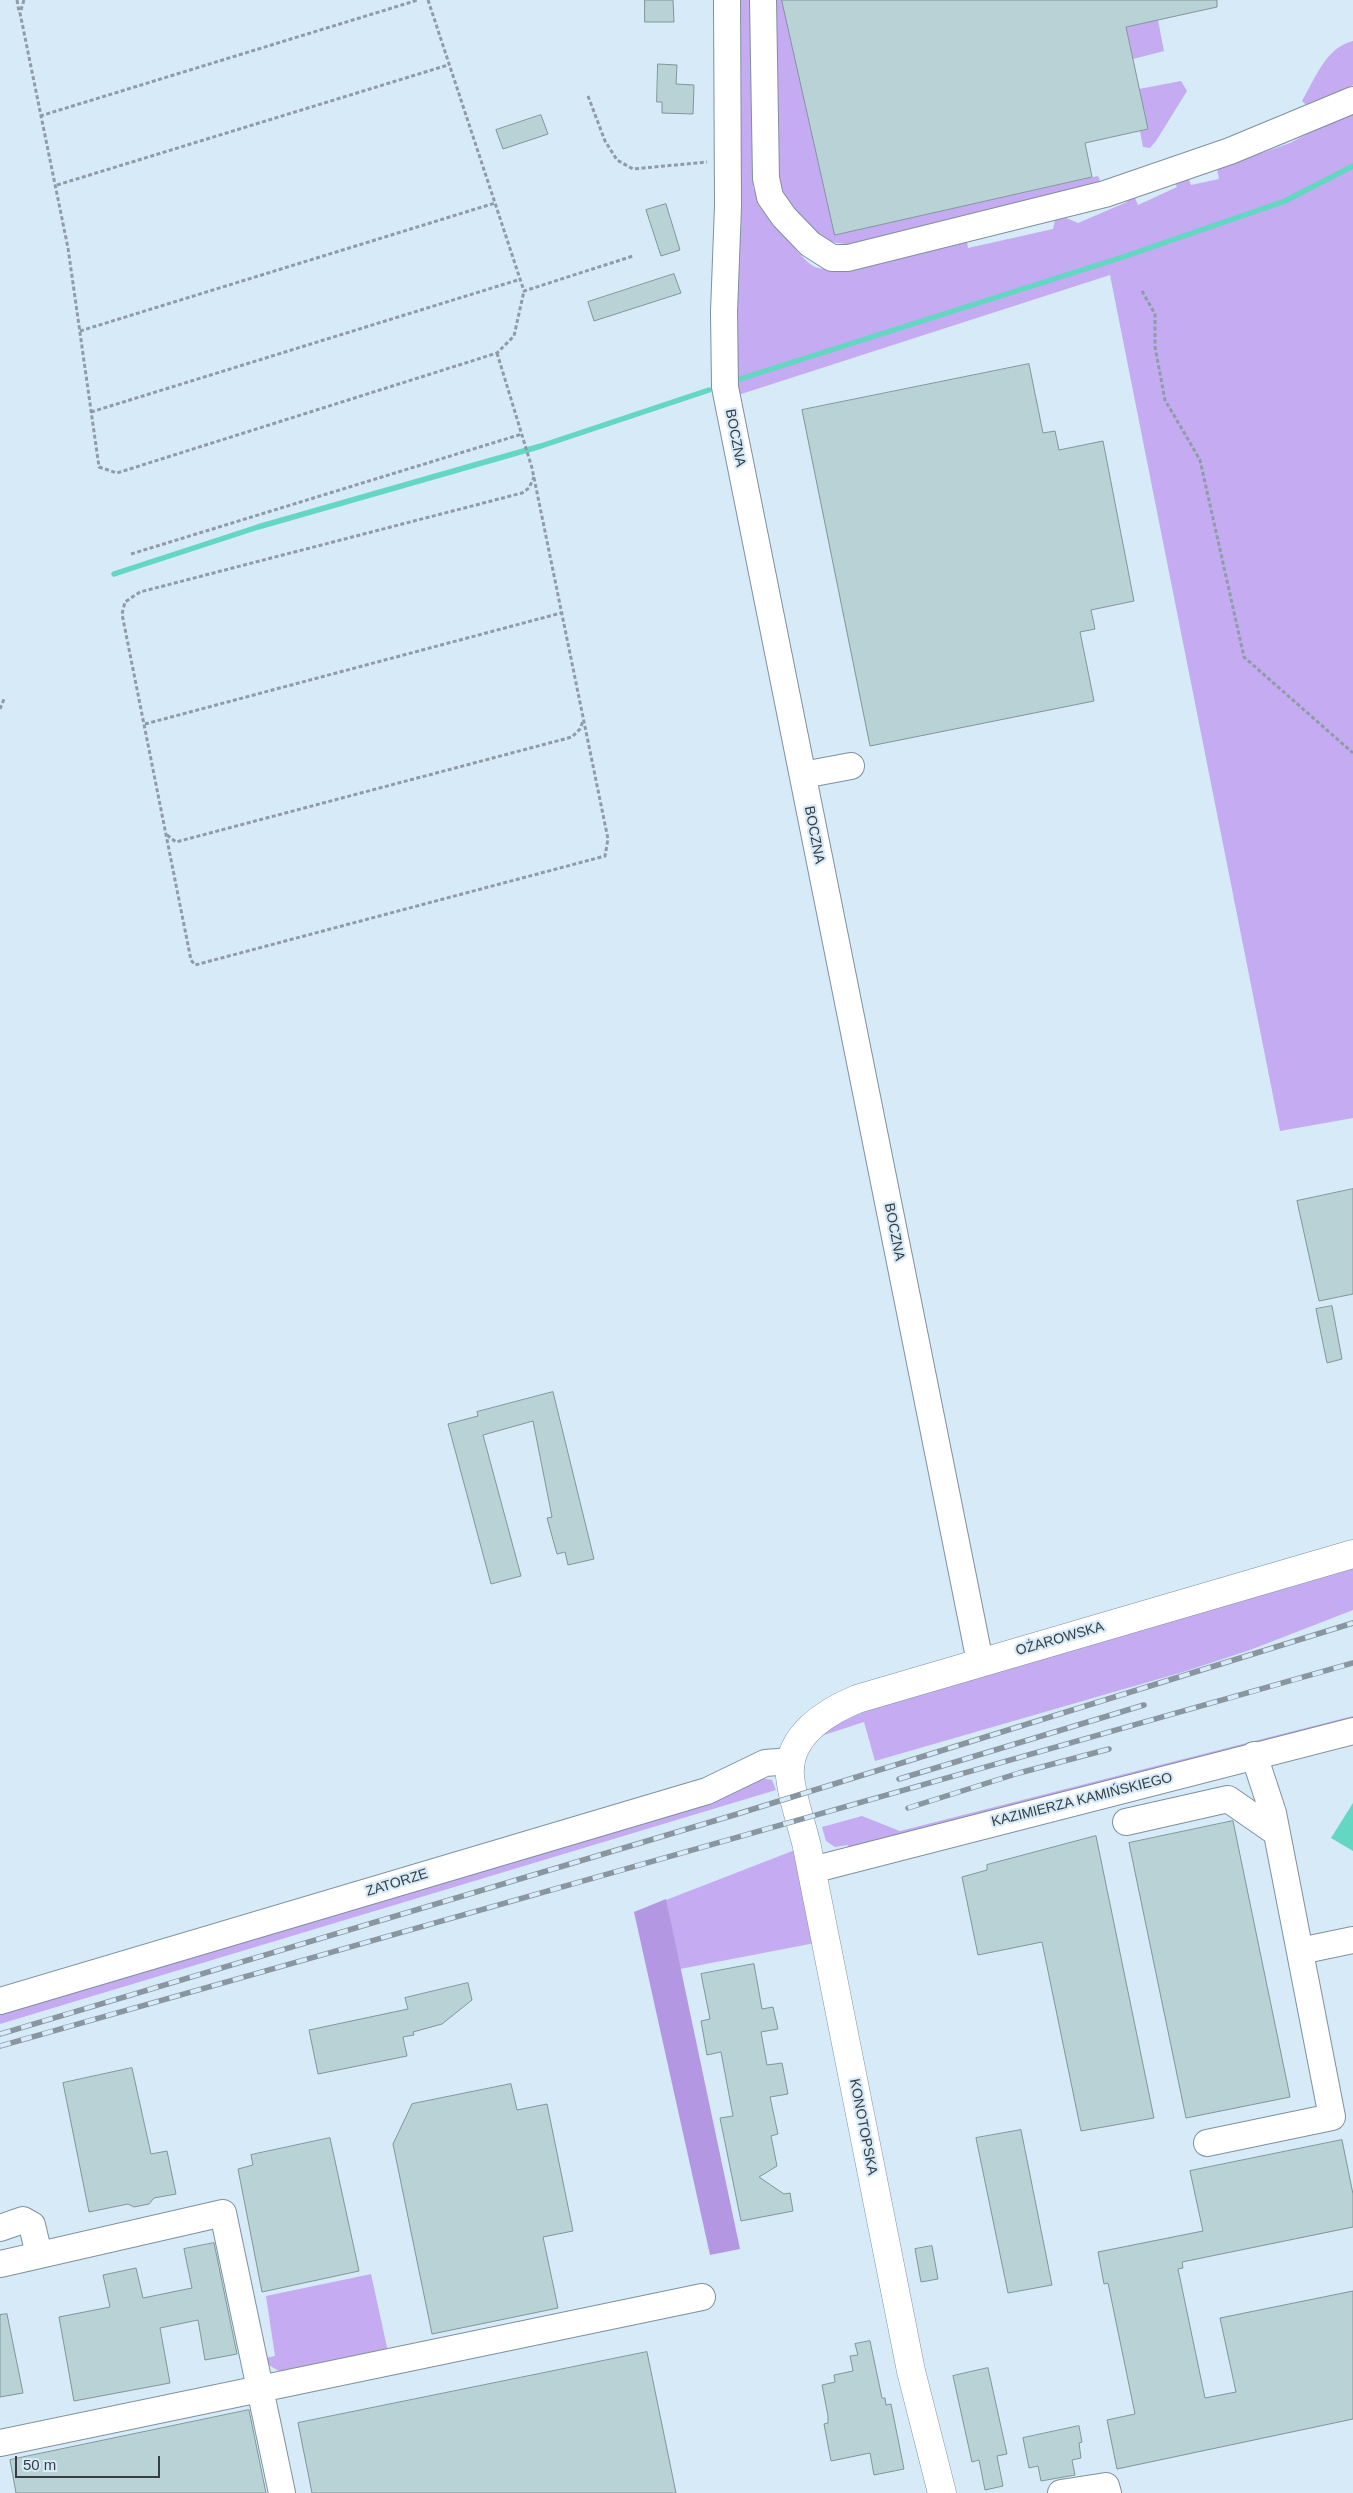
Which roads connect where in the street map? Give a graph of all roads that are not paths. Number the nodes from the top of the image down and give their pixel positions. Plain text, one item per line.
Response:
1 (728, 0) edge
2 (763, 0) edge
3 (1353, 100) edge
4 (851, 766) dead end
5 (802, 775) junction
6 (1353, 1554) edge
7 (980, 1662) junction
8 (1353, 1731) edge
9 (1254, 1756) junction
10 (791, 1760) junction
11 (1126, 1822) dead end
12 (1277, 1833) junction
13 (812, 1870) junction
14 (1353, 1940) edge
15 (1300, 1951) junction
16 (0, 2001) edge
17 (1207, 2143) dead end
18 (0, 2228) edge
19 (39, 2255) junction
20 (0, 2264) edge
21 (702, 2297) dead end
22 (262, 2389) junction
23 (0, 2443) edge
24 (282, 2493) edge
25 (942, 2493) edge
26 (1061, 2493) edge
27 (1108, 2493) edge

1 - 5 street, BOCZNA
2 - 3 street
4 - 5 street
5 - 7 street, BOCZNA
6 - 7 main road, OŻAROWSKA
7 - 10 main road, OŻAROWSKA
8 - 9 street, KAZIMIERZA KAMIŃSKIEGO
9 - 12 street
9 - 13 street, KAZIMIERZA KAMIŃSKIEGO
10 - 13 main road, KONOTOPSKA
10 - 16 street, ZATORZE
11 - 12 street
12 - 15 street
13 - 25 main road, KONOTOPSKA
14 - 15 street
15 - 17 street
18 - 19 street
19 - 20 street
19 - 22 street
21 - 22 street
22 - 23 street
22 - 24 street
26 - 27 street

